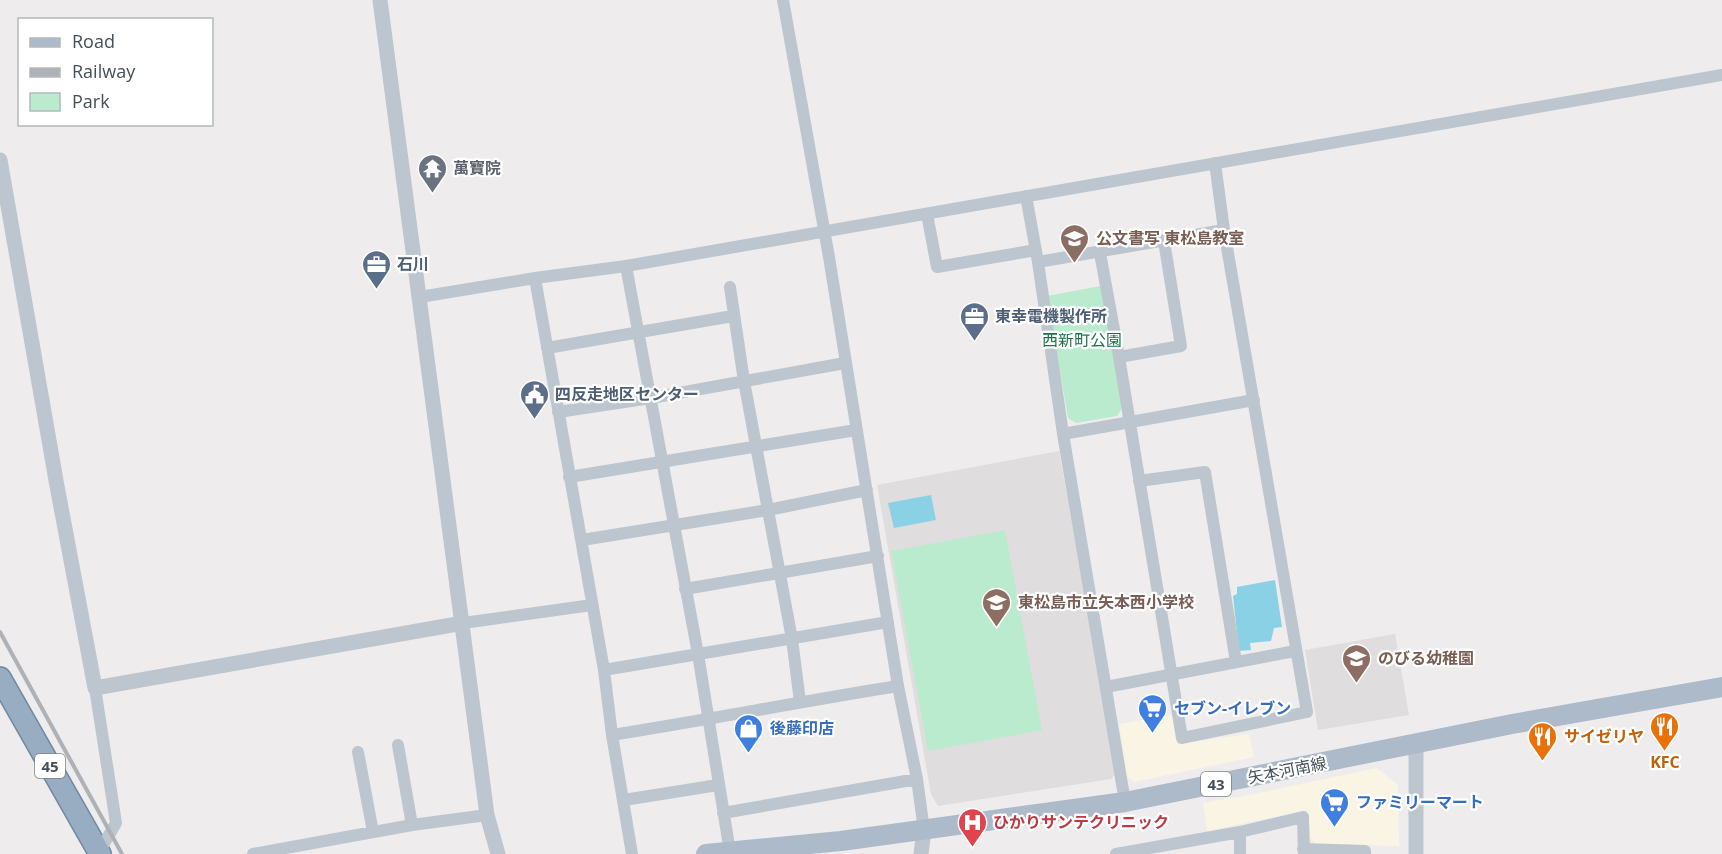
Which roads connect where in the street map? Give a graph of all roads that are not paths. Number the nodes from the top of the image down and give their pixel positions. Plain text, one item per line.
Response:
1 (381, 0) edge
2 (783, 0) edge
3 (1722, 75) edge
4 (0, 160) edge
5 (1215, 163) junction
6 (1026, 196) junction
7 (927, 214) junction
8 (1224, 230) junction
9 (823, 231) junction
10 (1164, 241) junction
11 (1100, 253) junction
12 (1037, 256) junction
13 (626, 266) junction
14 (535, 278) junction
15 (730, 287) dead end
16 (420, 297) junction
17 (733, 316) junction
18 (639, 332) junction
19 (547, 348) junction
20 (1119, 357) junction
21 (845, 363) junction
22 (744, 381) junction
23 (651, 398) junction
24 (1254, 400) junction
25 (558, 412) junction
26 (1129, 421) junction
27 (856, 430) junction
28 (1063, 434) junction
29 (757, 446) junction
30 (663, 461) junction
31 (569, 477) junction
32 (1139, 481) junction
33 (867, 490) junction
34 (768, 510) junction
35 (674, 525) junction
36 (582, 540) junction
37 (878, 556) junction
38 (779, 574) junction
39 (685, 589) junction
40 (591, 605) junction
41 (888, 622) junction
42 (463, 623) junction
43 (792, 639) junction
44 (1295, 651) junction
45 (698, 654) junction
46 (1236, 662) junction
47 (604, 670) junction
48 (1170, 675) junction
49 (0, 678) edge
50 (898, 686) junction
51 (95, 687) junction
52 (1106, 687) junction
53 (1722, 687) edge
54 (800, 702) junction
55 (707, 720) junction
56 (612, 735) junction
57 (1416, 744) junction
58 (398, 745) dead end
59 (358, 752) dead end
60 (917, 779) junction
61 (718, 785) junction
62 (624, 800) junction
63 (1125, 802) junction
64 (723, 813) junction
65 (487, 815) junction
66 (412, 825) junction
67 (924, 830) junction
68 (373, 832) junction
69 (1240, 832) junction
70 (841, 847) edge
71 (1177, 848) edge
72 (778, 850) edge
73 (730, 852) junction
74 (1304, 852) edge
75 (99, 853) edge
76 (253, 854) edge
77 (498, 854) edge
78 (632, 854) edge
79 (706, 854) edge
80 (921, 854) edge
81 (1116, 854) edge
82 (1240, 854) edge
83 (1365, 854) edge
84 (1416, 854) edge

1 - 16 street
2 - 9 street
3 - 5 street
4 - 51 street
5 - 6 street
5 - 8 street
6 - 7 street
6 - 12 street
7 - 9 street
7 - 12 street
8 - 10 street
8 - 24 street
9 - 13 street
9 - 21 street
10 - 11 street
10 - 20 street
11 - 12 street
11 - 20 street
12 - 28 street
13 - 14 street
13 - 18 street
14 - 16 street
14 - 19 street
15 - 17 street
16 - 42 street
17 - 18 street
17 - 22 street
18 - 19 street
18 - 23 street
19 - 25 street
20 - 26 street
21 - 22 street
21 - 27 street
22 - 23 street
22 - 29 street
23 - 25 street
23 - 30 street
24 - 26 street
24 - 44 street
25 - 31 street
26 - 28 street
26 - 32 street
27 - 29 street
27 - 33 street
28 - 52 street
29 - 30 street
29 - 34 street
30 - 31 street
30 - 35 street
31 - 36 street
32 - 46 street
32 - 48 street
33 - 34 street
33 - 37 street
34 - 35 street
34 - 38 street
35 - 36 street
35 - 39 street
36 - 40 street
37 - 38 street
37 - 41 street
38 - 39 street
38 - 43 street
39 - 45 street
40 - 42 street
40 - 47 street
41 - 43 street
41 - 50 street
42 - 51 street
42 - 65 street
43 - 45 street
43 - 54 street
44 - 46 street
44 - 48 street
45 - 47 street
45 - 55 street
46 - 48 street
47 - 56 street
48 - 52 street
49 - 75 highway, 45
50 - 54 street
50 - 60 street
51 - 75 street
52 - 63 street
53 - 57 main road, 矢本河南線 / 43
54 - 55 street
55 - 56 street
55 - 61 street
56 - 62 street
57 - 63 main road, 矢本河南線 / 43
57 - 84 street
58 - 66 street
59 - 68 street
60 - 64 street
60 - 67 street
61 - 62 street
61 - 64 street
62 - 78 street
63 - 67 main road, 矢本河南線 / 43
64 - 73 street
65 - 66 street
65 - 77 street
66 - 68 street
67 - 70 main road, 矢本河南線 / 43
67 - 80 street
68 - 76 street
69 - 71 street
69 - 74 street
69 - 82 street
70 - 72 main road, 矢本河南線 / 43
71 - 81 street
72 - 73 main road, 矢本河南線 / 43
73 - 79 main road, 矢本河南線 / 43
74 - 83 street

